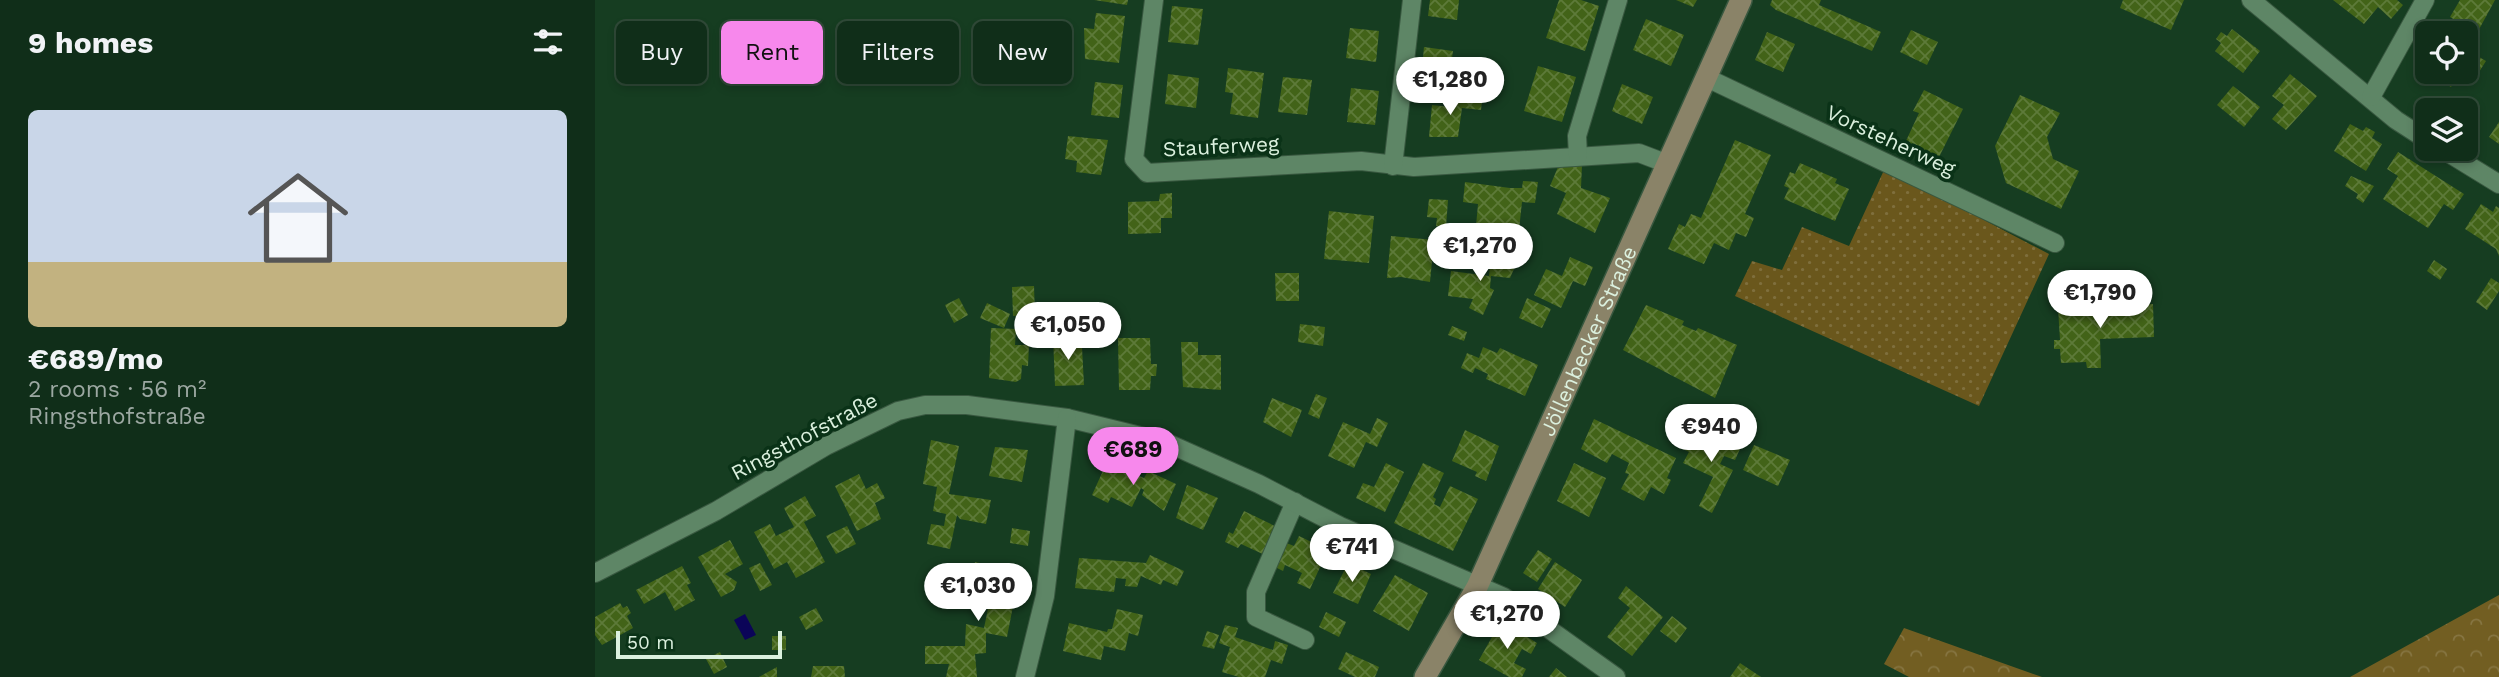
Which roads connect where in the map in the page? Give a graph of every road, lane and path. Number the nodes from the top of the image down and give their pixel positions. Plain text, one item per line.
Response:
1 (1154, 0) edge
2 (1412, 0) edge
3 (1618, 0) edge
4 (1741, 0) edge
5 (2251, 0) edge
6 (2425, 0) edge
7 (1707, 78) junction
8 (2371, 97) junction
9 (2415, 132) edge
10 (1578, 156) junction
11 (2462, 161) edge
12 (1668, 164) junction
13 (1393, 166) junction
14 (2499, 184) edge
15 (2055, 243) dead end
16 (1067, 418) junction
17 (1295, 502) junction
18 (595, 573) edge
19 (1477, 587) junction
20 (1305, 640) dead end
21 (1025, 677) edge
22 (1425, 677) edge
23 (1616, 677) edge

1 - 13 street, Stauferweg
2 - 13 street
3 - 10 street
4 - 7 main road, Jöllenbecker Straße
5 - 8 street
6 - 8 street
7 - 12 main road, Jöllenbecker Straße
7 - 15 street, Vorsteherweg
8 - 9 street
10 - 12 street, Stauferweg
10 - 13 street, Stauferweg
11 - 14 street
12 - 19 main road, Jöllenbecker Straße
16 - 17 street, Ringsthofstraße
16 - 18 street, Ringsthofstraße
16 - 21 street
17 - 19 street, Ringsthofstraße
17 - 20 street
19 - 22 main road, Jöllenbecker Straße
19 - 23 street, Ringsthofstraße

